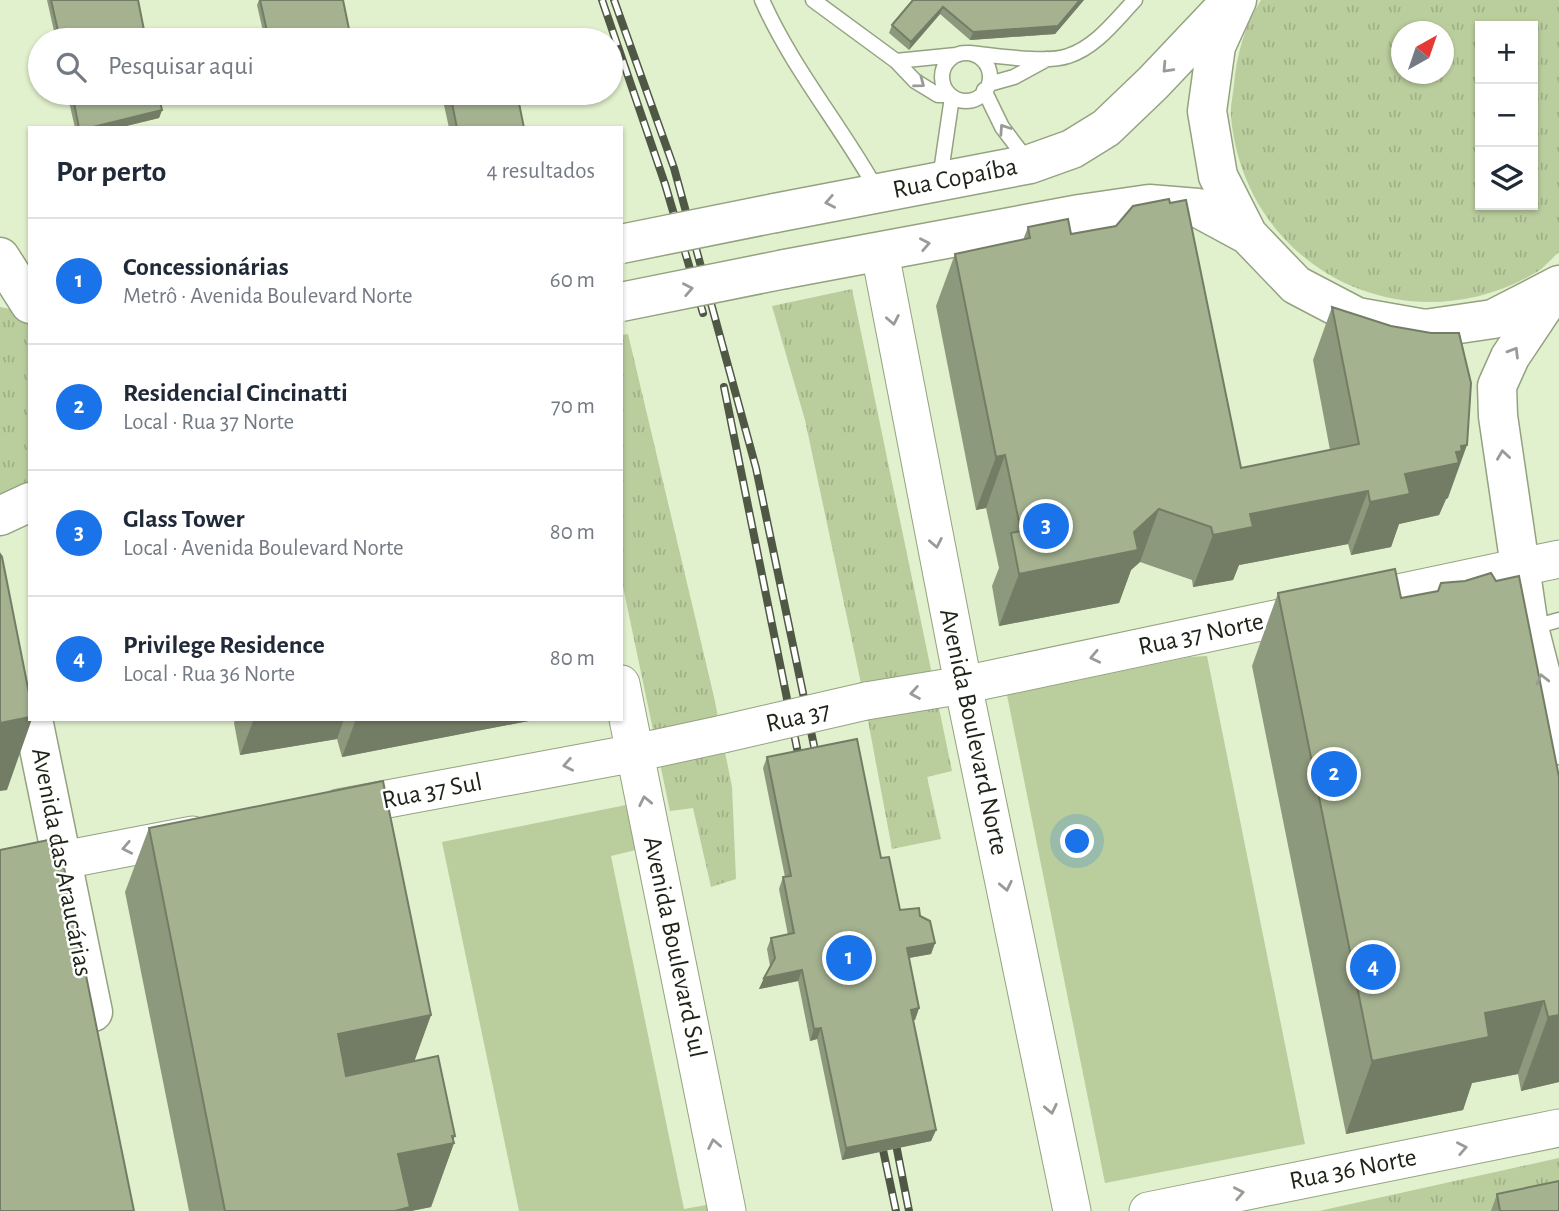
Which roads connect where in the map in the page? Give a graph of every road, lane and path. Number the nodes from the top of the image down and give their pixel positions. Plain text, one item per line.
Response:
1 (762, 0) edge
2 (813, 0) edge
3 (1135, 0) edge
4 (1231, 0) edge
5 (1237, 0) edge
6 (962, 54) junction
7 (1047, 59) junction
8 (895, 61) junction
9 (987, 87) junction
10 (951, 96) junction
11 (1030, 164) junction
12 (936, 181) junction
13 (879, 193) junction
14 (1248, 235) junction
15 (623, 244) edge
16 (880, 253) junction
17 (0, 257) edge
18 (1557, 287) edge
19 (0, 295) edge
20 (623, 302) edge
21 (28, 303) edge
22 (28, 305) edge
23 (28, 503) edge
24 (0, 516) edge
25 (1559, 559) edge
26 (1521, 567) junction
27 (1544, 624) edge
28 (963, 685) junction
29 (623, 694) edge
30 (34, 721) edge
31 (1559, 745) edge
32 (635, 753) junction
33 (309, 814) edge
34 (228, 829) edge
35 (63, 860) junction
36 (100, 1049) edge
37 (1559, 1128) edge
38 (727, 1211) edge
39 (1072, 1211) edge
40 (1148, 1211) edge

1 - 13 lane
2 - 8 lane
3 - 7 lane
4 -> 11 main road, Rua Copaíba
5 - 14 main road
6 - 7 lane
6 - 8 lane
6 - 9 lane
6 - 10 lane
7 - 9 lane
8 -> 10 lane
9 - 10 lane
11 -> 9 lane
10 - 12 lane
11 - 12 main road, Rua Copaíba
12 - 13 main road, Rua Copaíba
13 -> 15 main road, Rua Copaíba, bridge
16 -> 14 main road
14 - 18 main road
20 -> 16 main road, bridge
16 -> 28 street, Avenida Boulevard Norte
17 - 21 main road
26 -> 18 main road
19 - 22 main road
23 - 24 main road
25 - 26 street, Rua 37 Norte
26 - 27 main road
26 -> 28 street, Rua 37 Norte
31 -> 27 main road
28 -> 32 street, Rua 37, bridge
28 -> 39 street, Avenida Boulevard Norte
29 - 32 street, Avenida Boulevard Sul
30 - 35 main road, Avenida das Araucárias
32 -> 33 street, Rua 37 Sul
38 -> 32 street, Avenida Boulevard Sul
34 -> 35 street
35 - 36 main road, Avenida das Araucárias
40 -> 37 street, Rua 36 Norte

